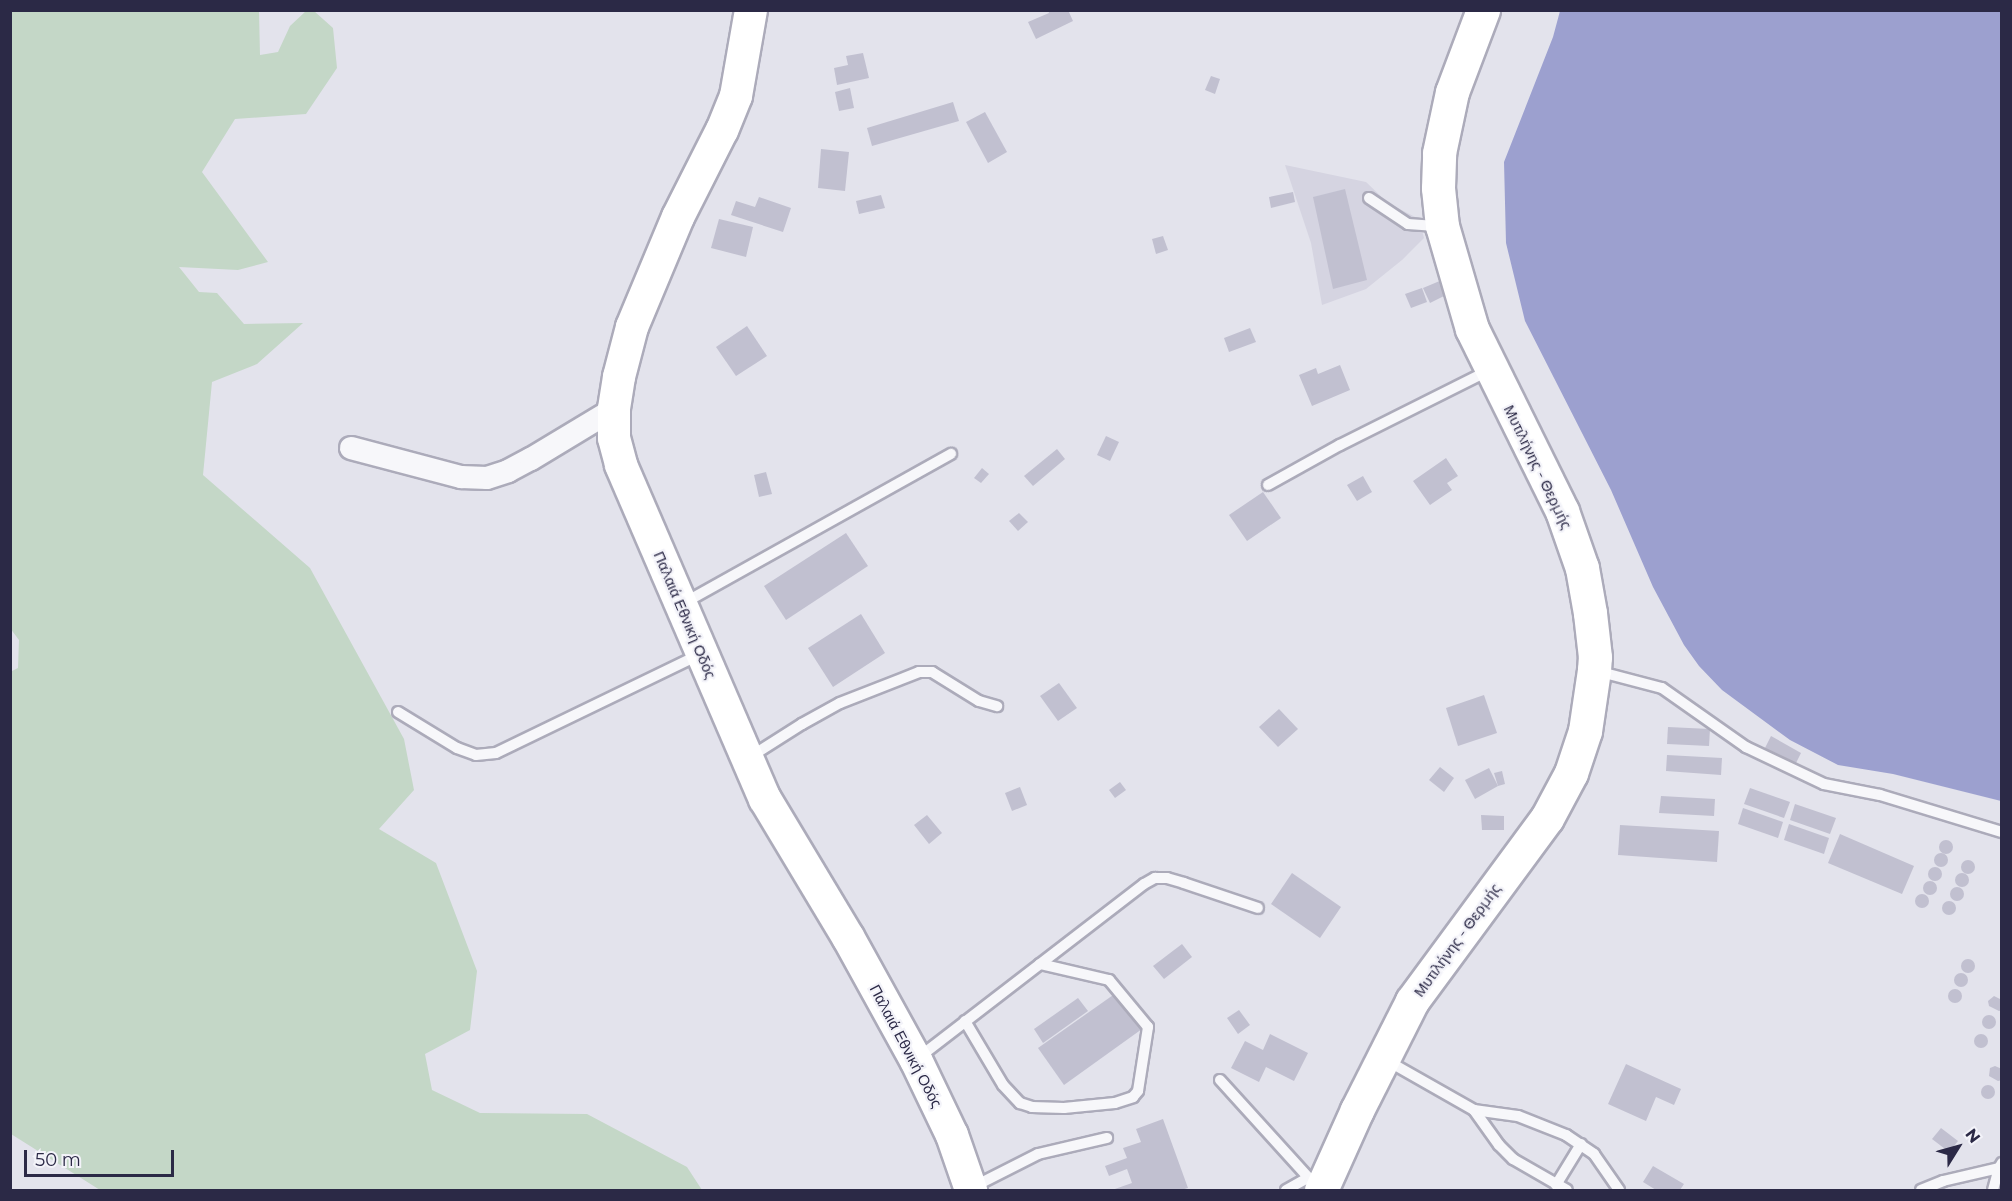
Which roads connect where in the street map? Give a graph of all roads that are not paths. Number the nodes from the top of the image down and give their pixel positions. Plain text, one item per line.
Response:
1 (752, 10) edge
2 (1483, 10) edge
3 (1369, 198) dead end
4 (1442, 226) junction
5 (1491, 370) junction
6 (614, 409) junction
7 (351, 448) dead end
8 (951, 454) dead end
9 (1268, 485) dead end
10 (681, 605) junction
11 (702, 653) junction
12 (1593, 670) junction
13 (997, 706) dead end
14 (398, 712) dead end
15 (747, 759) junction
16 (2001, 832) edge
17 (1258, 908) dead end
18 (1040, 964) junction
19 (965, 1021) junction
20 (1383, 1058) junction
21 (916, 1060) junction
22 (1220, 1080) dead end
23 (1473, 1110) junction
24 (1107, 1138) dead end
25 (1581, 1144) junction
26 (2000, 1166) edge
27 (1556, 1185) junction
28 (1317, 1186) edge
29 (971, 1190) edge
30 (1286, 1191) edge
31 (1567, 1191) edge
32 (1619, 1191) edge
33 (1921, 1191) edge
34 (1993, 1191) edge

1 - 6 main road, Παλαιά Εθνική Οδός
2 - 4 main road, Μυτιλήνης - Θερμής
3 - 4 lane
4 - 5 main road, Μυτιλήνης - Θερμής
5 - 9 lane
5 - 12 main road, Μυτιλήνης - Θερμής
6 - 7 street
6 - 10 main road, Παλαιά Εθνική Οδός
8 - 10 lane
10 - 11 main road, Παλαιά Εθνική Οδός
11 - 14 lane
11 - 15 main road, Παλαιά Εθνική Οδός
12 - 16 lane
12 - 20 main road, Μυτιλήνης - Θερμής
13 - 15 lane
15 - 21 main road, Παλαιά Εθνική Οδός
17 - 18 lane
18 - 19 lane
18 - 19 lane
19 - 21 lane
20 - 23 lane
20 - 28 main road, Μυτιλήνης - Θερμής
21 - 29 main road, Παλαιά Εθνική Οδός
22 - 28 lane
23 - 25 lane
23 - 27 lane
24 - 29 lane
25 - 27 lane
25 - 32 lane
26 - 33 lane
26 - 34 lane
27 - 31 lane
28 - 30 lane

